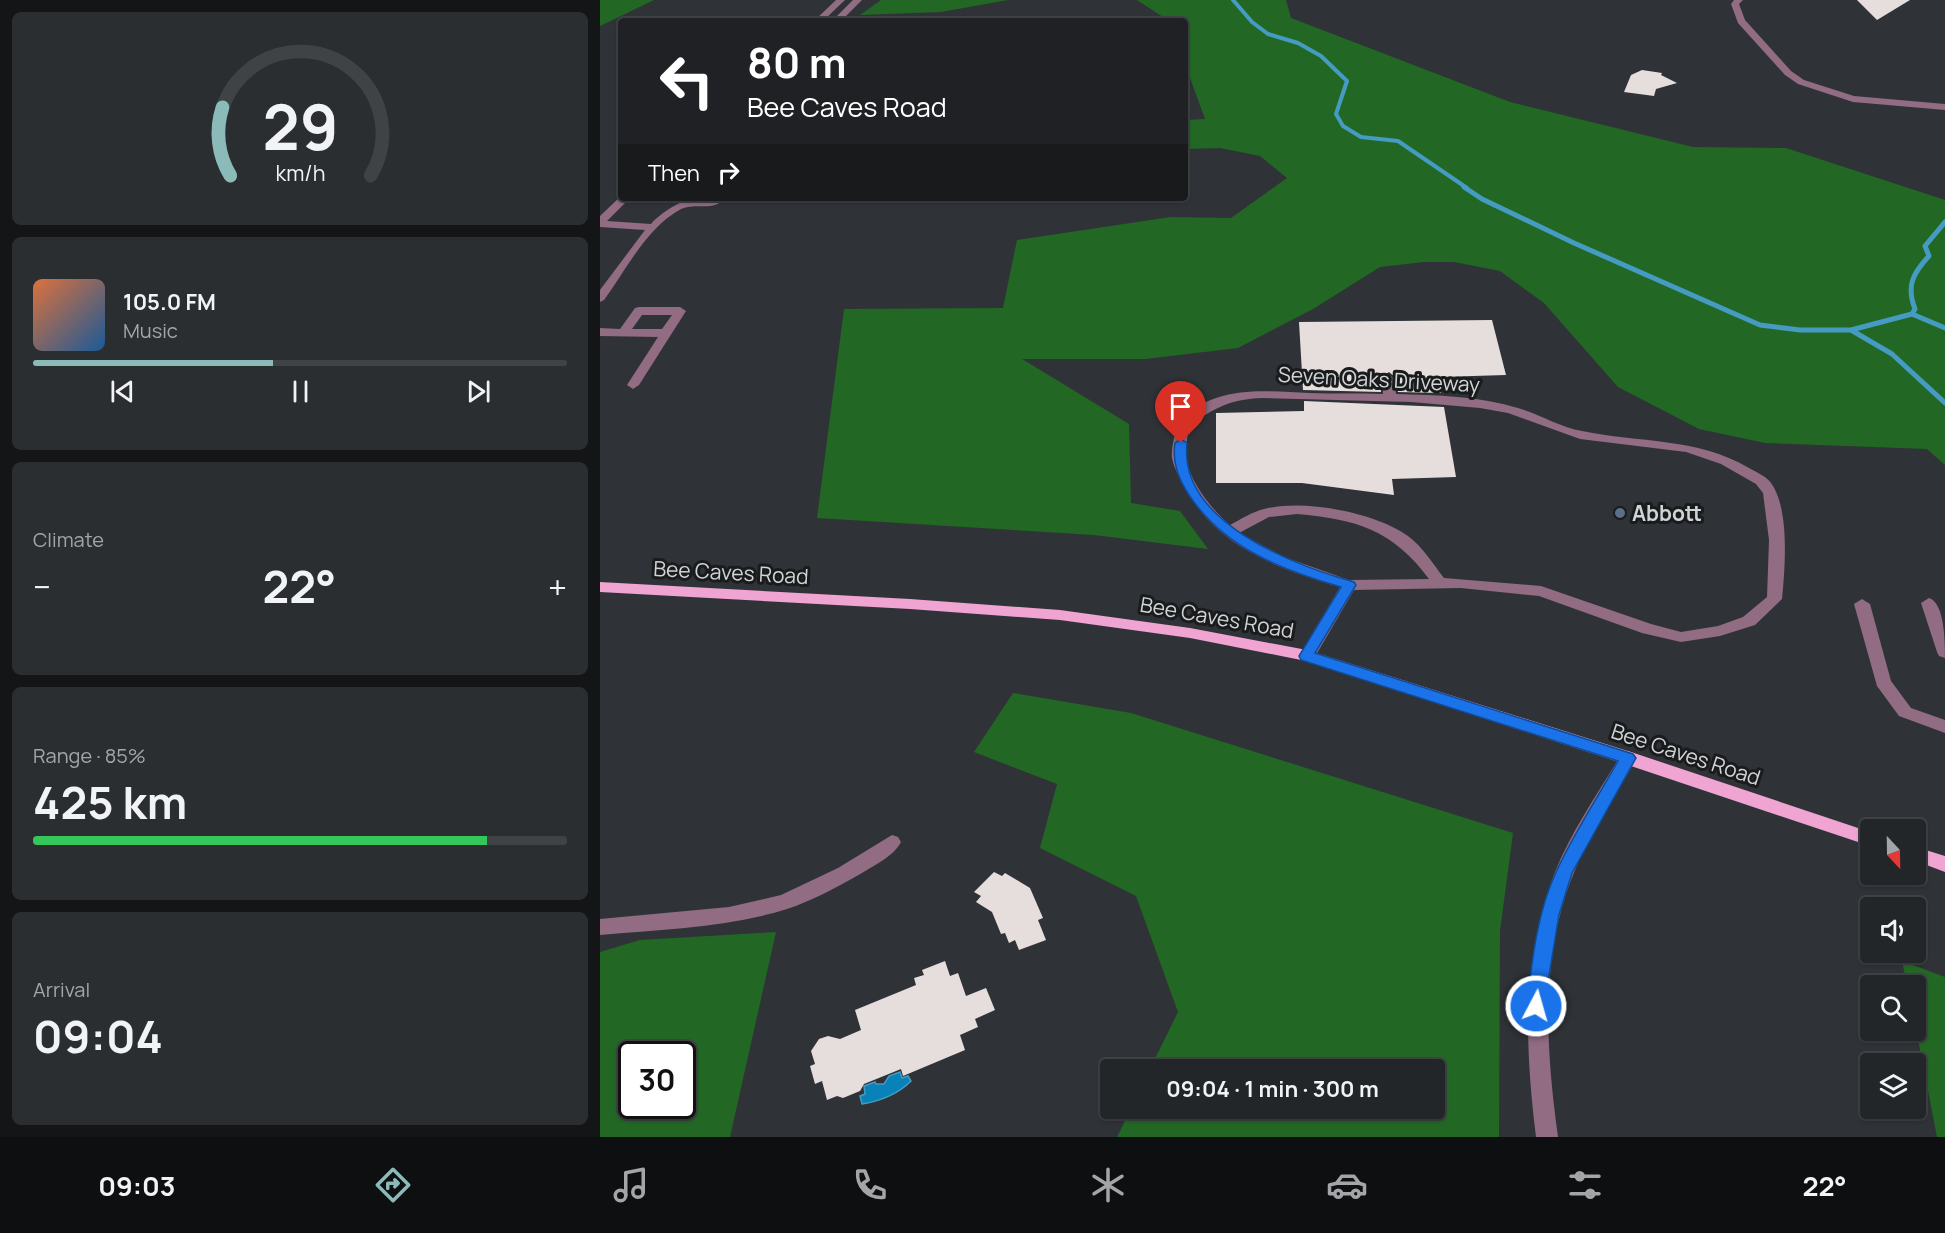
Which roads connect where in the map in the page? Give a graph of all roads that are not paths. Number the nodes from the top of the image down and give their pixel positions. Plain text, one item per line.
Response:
1 (841, 0) edge
2 (858, 0) edge
3 (1739, 0) edge
4 (821, 18) edge
5 (839, 18) edge
6 (1945, 107) edge
7 (622, 201) edge
8 (716, 202) dead end
9 (600, 223) edge
10 (653, 227) junction
11 (600, 298) edge
12 (600, 332) edge
13 (624, 332) junction
14 (666, 333) junction
15 (1388, 378) dead end
16 (633, 385) dead end
17 (1390, 397) junction
18 (1229, 532) junction
19 (1440, 583) junction
20 (1349, 585) junction
21 (600, 587) edge
22 (1929, 603) dead end
23 (1862, 604) dead end
24 (1945, 652) edge
25 (1306, 656) junction
26 (1945, 727) edge
27 (1628, 758) junction
28 (1860, 836) edge
29 (892, 842) dead end
30 (1926, 857) edge
31 (1945, 864) edge
32 (600, 927) edge
33 (1547, 1137) edge

1 - 4 street
2 - 5 street
3 - 6 street
7 - 9 street
8 - 10 street
9 - 10 street
10 - 11 street
12 - 13 street
13 - 14 street
13 - 14 street
14 - 16 street
15 - 17 street
17 - 18 street, Seven Oaks Driveway
17 - 19 street, Seven Oaks Driveway
18 - 19 street
18 - 20 street, Seven Oaks Driveway
19 - 20 street, Seven Oaks Driveway
20 - 25 street
21 - 25 main road, Bee Caves Road
22 - 24 street
23 - 26 street
25 - 27 main road, Bee Caves Road
27 - 28 main road, Bee Caves Road
27 - 33 street
29 - 32 street
30 - 31 main road

